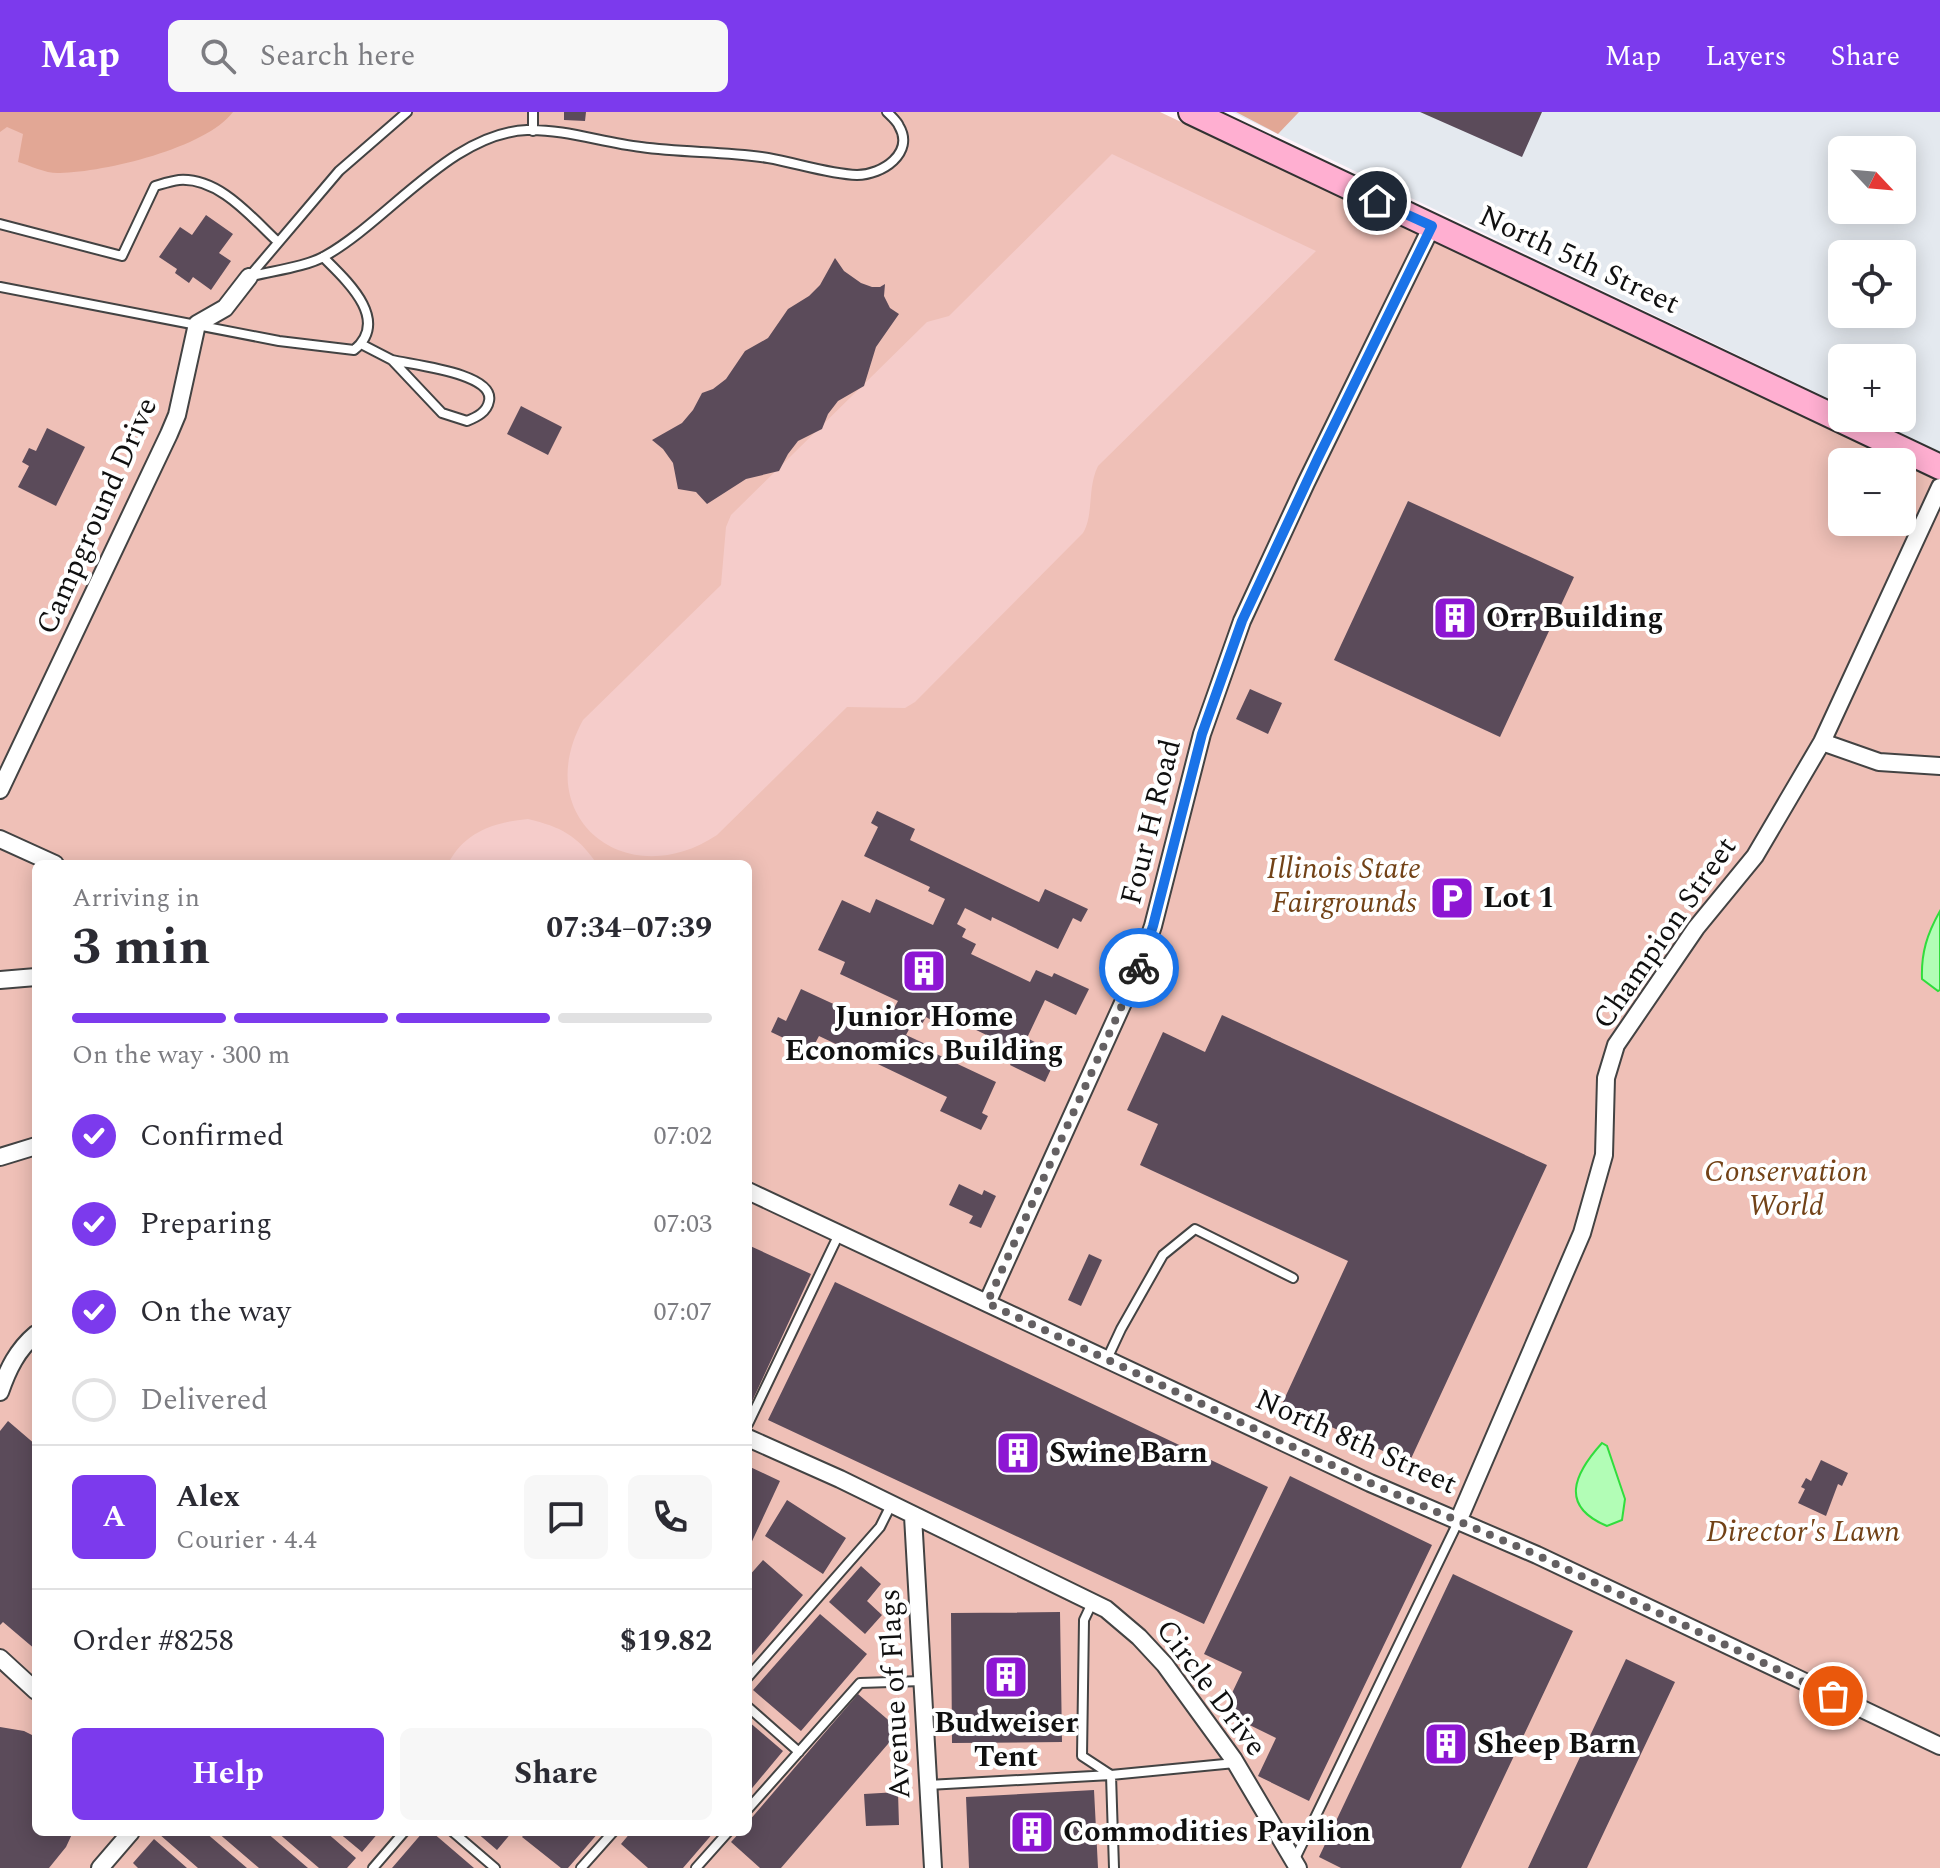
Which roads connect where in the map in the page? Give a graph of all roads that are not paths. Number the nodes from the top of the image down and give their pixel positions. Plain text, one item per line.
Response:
1 (407, 112) edge
2 (533, 112) edge
3 (887, 112) edge
4 (1191, 112) edge
5 (533, 131) junction
6 (0, 224) edge
7 (1432, 226) junction
8 (278, 242) junction
9 (323, 257) junction
10 (249, 277) junction
11 (0, 287) edge
12 (197, 324) junction
13 (361, 344) junction
14 (392, 360) junction
15 (1940, 467) edge
16 (1940, 487) edge
17 (1822, 742) junction
18 (1940, 766) edge
19 (0, 790) edge
20 (0, 839) edge
21 (46, 860) edge
22 (32, 977) edge
23 (0, 980) edge
24 (32, 1147) edge
25 (0, 1157) edge
26 (752, 1193) edge
27 (839, 1233) junction
28 (1293, 1278) dead end
29 (987, 1303) junction
30 (32, 1338) edge
31 (1107, 1359) junction
32 (0, 1392) edge
33 (752, 1416) edge
34 (752, 1440) edge
35 (891, 1505) junction
36 (913, 1516) junction
37 (1459, 1519) junction
38 (1092, 1603) junction
39 (0, 1658) edge
40 (752, 1672) edge
41 (923, 1681) junction
42 (32, 1687) edge
43 (752, 1711) edge
44 (1940, 1746) edge
45 (799, 1752) junction
46 (1235, 1763) junction
47 (1111, 1775) junction
48 (928, 1785) junction
49 (752, 1805) edge
50 (128, 1836) edge
51 (401, 1836) edge
52 (458, 1836) edge
53 (609, 1836) edge
54 (724, 1836) edge
55 (1296, 1864) edge
56 (100, 1868) edge
57 (373, 1868) edge
58 (495, 1868) edge
59 (581, 1868) edge
60 (696, 1868) edge
61 (933, 1868) edge
62 (1114, 1868) edge

1 - 8 lane
2 - 5 lane
3 - 5 lane
4 - 7 main road, North 5th Street
5 - 9 lane
6 - 8 lane
7 - 15 main road, North 5th Street
7 - 29 street, Four H Road
8 - 10 lane
9 - 10 lane
9 - 13 lane
10 - 12 street
11 - 12 lane
12 - 13 lane
12 - 19 street, Campground Drive
13 - 14 lane
14 - 14 lane
16 - 17 street, Champion Street
17 - 18 street
17 - 37 street, Champion Street
20 - 21 street
22 - 23 street
24 - 25 street
26 - 27 street, North 8th Street
27 - 29 street, North 8th Street
27 - 33 lane
28 - 31 lane
29 - 31 street, North 8th Street
30 - 32 street
31 - 37 street, North 8th Street
34 - 35 street, Circle Drive
35 - 36 street, Circle Drive
35 - 40 lane
36 - 38 street, Circle Drive
36 - 41 street, Avenue of Flags
37 - 44 street, North 8th Street
37 - 55 lane
38 - 46 street, Circle Drive
38 - 47 lane
39 - 42 street
41 - 45 lane
41 - 48 street, Avenue of Flags
43 - 45 lane
45 - 49 lane
46 - 47 lane
46 - 55 street, Circle Drive
47 - 48 lane
47 - 62 lane
48 - 61 street, Avenue of Flags
50 - 56 street
51 - 57 lane
52 - 58 lane
53 - 59 lane
54 - 60 lane

